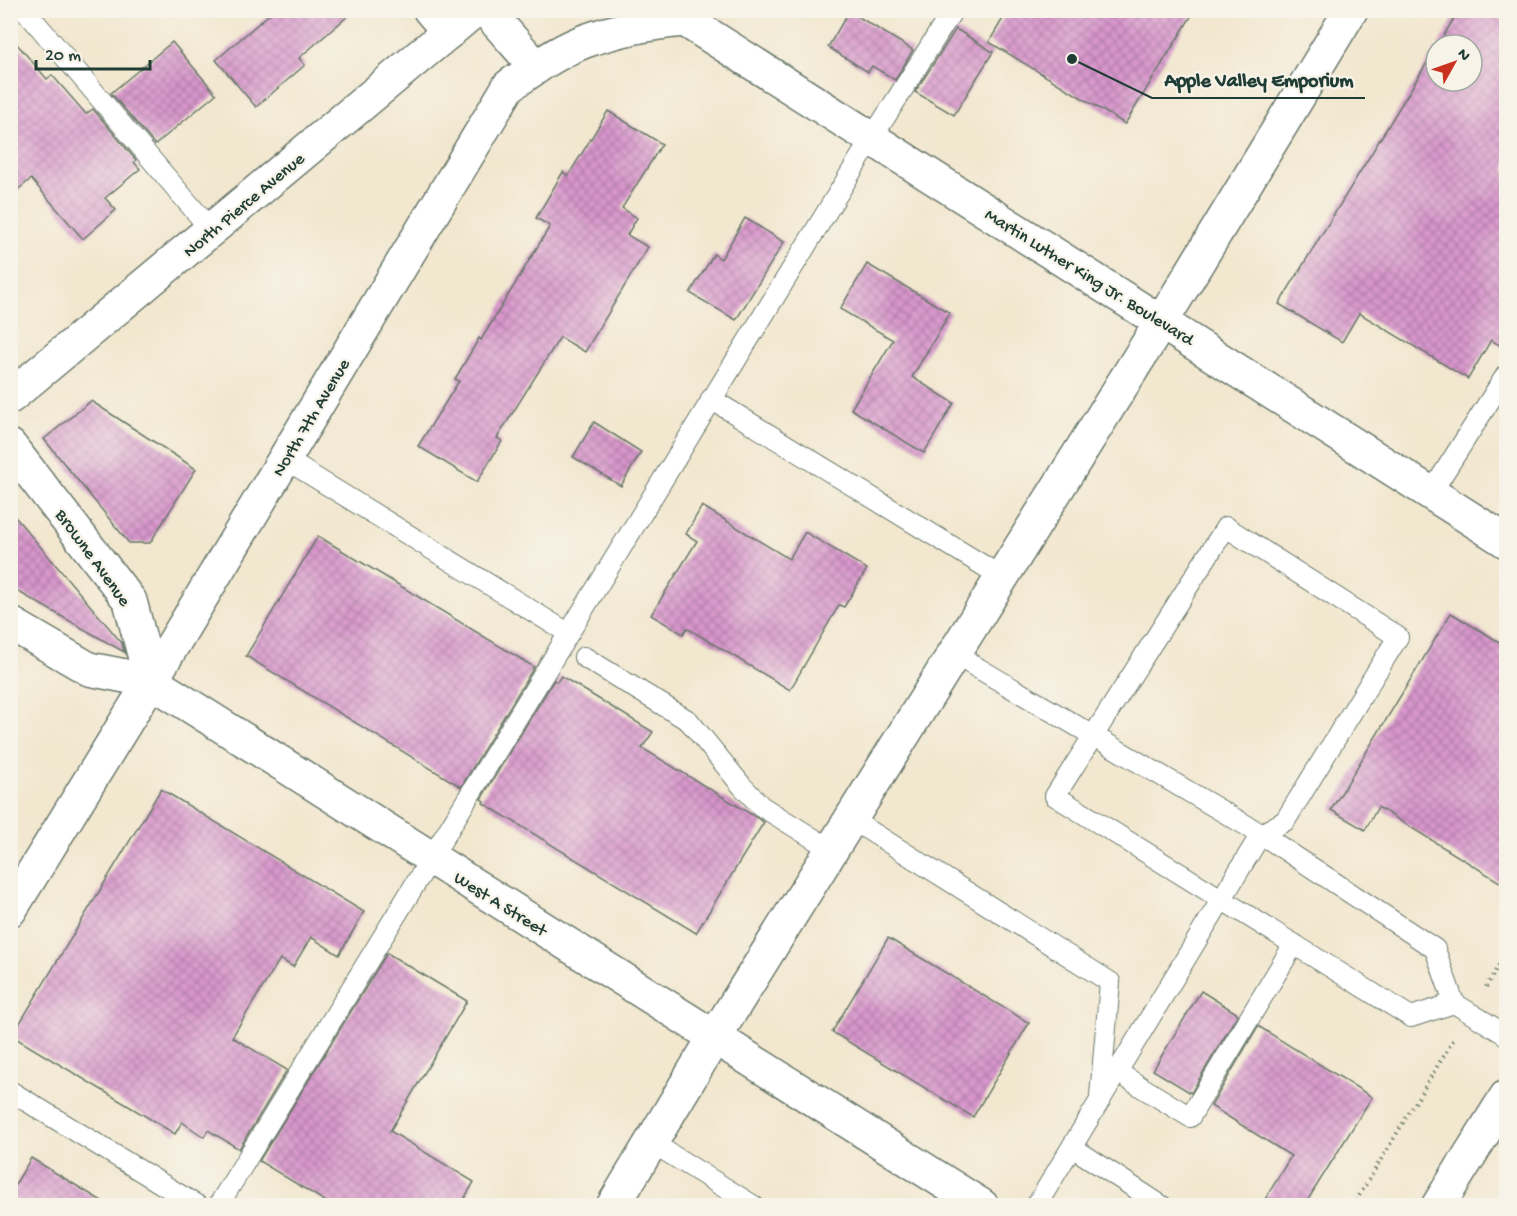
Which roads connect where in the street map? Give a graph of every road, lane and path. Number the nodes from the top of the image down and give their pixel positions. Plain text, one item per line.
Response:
1 (25, 10) edge
2 (475, 10) edge
3 (486, 10) edge
4 (953, 10) edge
5 (1351, 10) edge
6 (680, 15) edge
7 (440, 21) edge
8 (536, 67) junction
9 (872, 138) junction
10 (211, 231) junction
11 (1162, 321) junction
12 (1506, 375) edge
13 (10, 397) edge
14 (711, 399) junction
15 (10, 446) edge
16 (285, 459) junction
17 (1431, 493) junction
18 (1506, 541) edge
19 (1002, 577) junction
20 (10, 623) edge
21 (568, 633) junction
22 (954, 654) junction
23 (584, 657) dead end
24 (152, 681) junction
25 (1093, 736) junction
26 (851, 819) junction
27 (1261, 834) junction
28 (832, 850) junction
29 (429, 858) junction
30 (19, 877) edge
31 (1221, 899) junction
32 (10, 910) edge
33 (1294, 944) junction
34 (1506, 953) edge
35 (1462, 1008) junction
36 (1506, 1035) edge
37 (714, 1038) junction
38 (1117, 1072) junction
39 (10, 1091) edge
40 (1506, 1097) edge
41 (1099, 1100) junction
42 (651, 1142) junction
43 (1072, 1147) junction
44 (198, 1206) edge
45 (218, 1206) edge
46 (613, 1206) edge
47 (754, 1206) edge
48 (982, 1206) edge
49 (1036, 1206) edge
50 (1162, 1206) edge
51 (1353, 1206) edge
52 (1438, 1206) edge

1 - 10 lane
2 - 7 street, North Pierce Avenue
3 - 8 street
4 - 9 lane
5 - 11 street
6 - 8 street, North 7th Avenue
6 - 9 street, Martin Luther King Jr. Boulevard
7 - 10 street, North Pierce Avenue
8 - 16 street, North 7th Avenue
9 - 11 street, Martin Luther King Jr. Boulevard
9 - 14 lane
10 - 13 street, North Pierce Avenue
11 - 17 street, Martin Luther King Jr. Boulevard
11 - 19 street
12 - 17 lane
14 - 19 lane
14 - 21 lane
15 - 24 street, Browne Avenue
16 - 21 lane
16 - 24 street, North 7th Avenue
17 - 18 street, Martin Luther King Jr. Boulevard
19 - 22 street
20 - 24 street, West A Street
21 - 29 lane
22 - 25 lane
22 - 26 street
23 - 28 lane
24 - 29 street, West A Street
24 - 30 street, North 7th Avenue
25 - 27 lane
25 - 27 lane
25 - 31 lane
26 - 28 street
26 - 41 lane
27 - 31 lane
27 - 35 lane
28 - 37 street
29 - 37 street, West A Street
29 - 45 lane
30 - 32 street, North 7th Avenue
31 - 33 lane
31 - 38 lane
33 - 35 lane
33 - 38 lane
34 - 35 path
35 - 36 lane
35 - 51 path
37 - 42 street
37 - 48 street, West A Street
38 - 41 lane
39 - 44 lane
40 - 52 street
41 - 43 lane
42 - 46 street
42 - 47 lane
43 - 49 lane
43 - 50 lane

